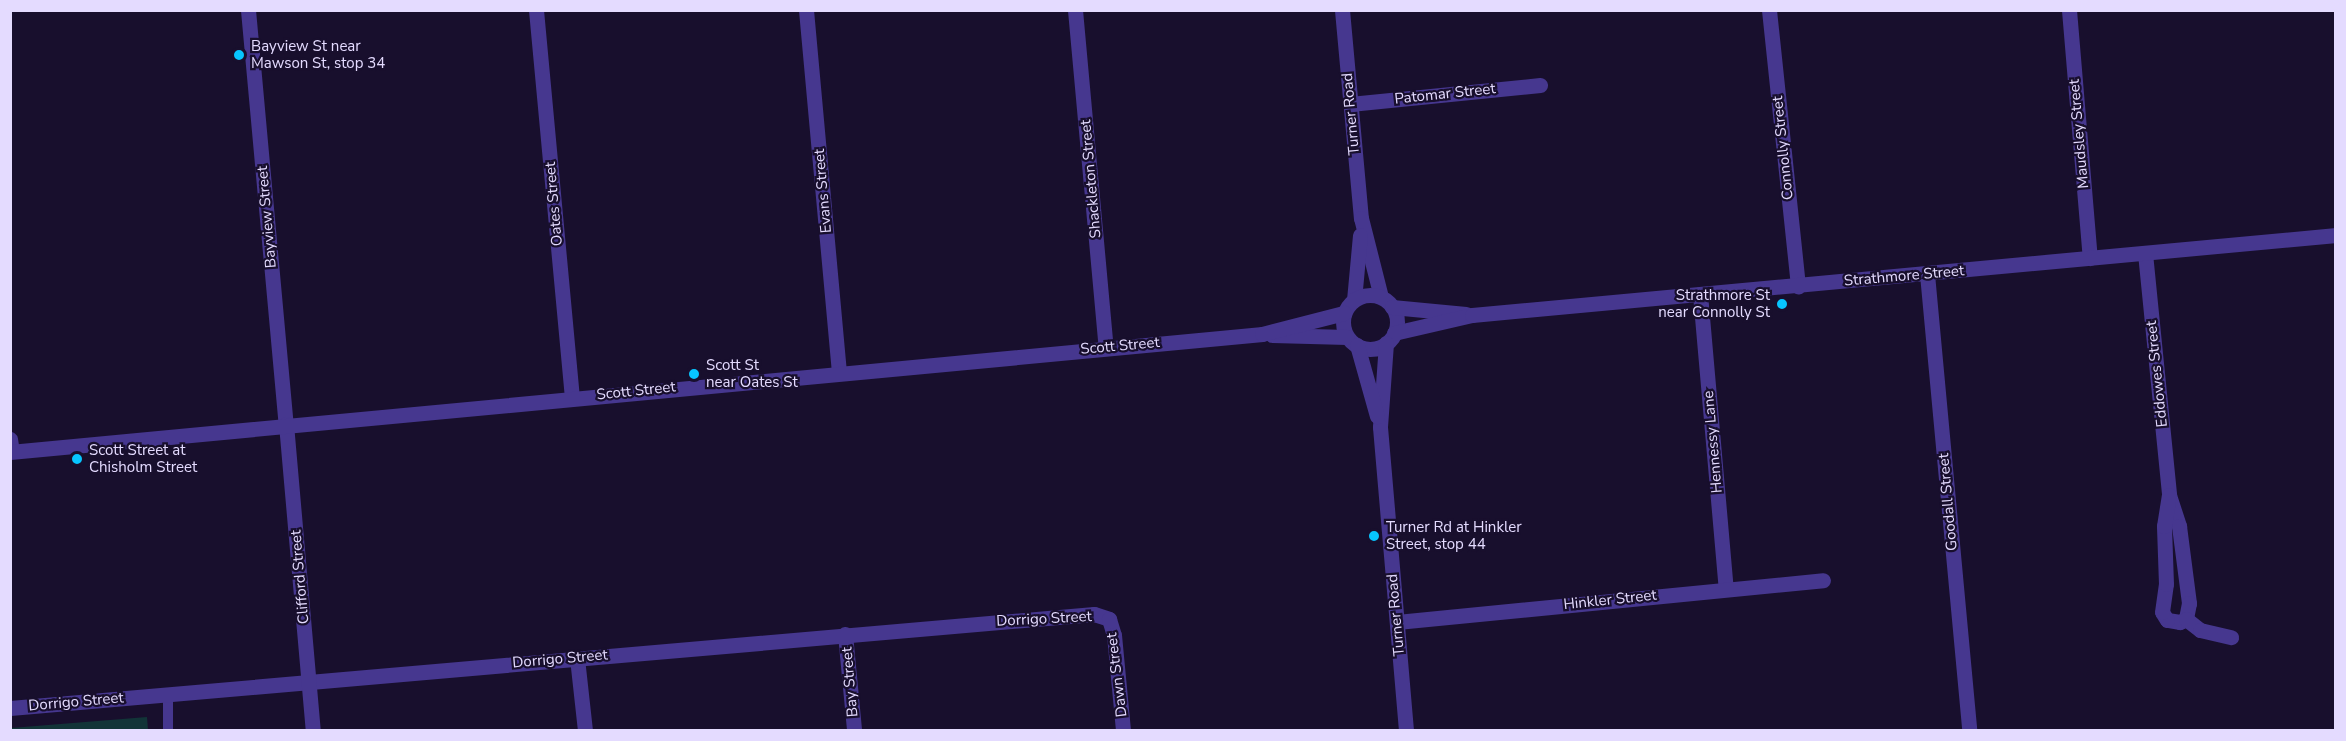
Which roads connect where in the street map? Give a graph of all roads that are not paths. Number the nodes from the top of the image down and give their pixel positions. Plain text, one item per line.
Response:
1 (248, 10) edge
2 (536, 10) edge
3 (806, 10) edge
4 (1075, 10) edge
5 (1342, 10) edge
6 (1769, 10) edge
7 (2068, 10) edge
8 (1540, 85) dead end
9 (1350, 104) junction
10 (1361, 218) junction
11 (2336, 235) edge
12 (2145, 253) junction
13 (2090, 258) junction
14 (1927, 274) junction
15 (1798, 286) junction
16 (1700, 294) junction
17 (1354, 300) junction
18 (1387, 302) junction
19 (1344, 313) junction
20 (1472, 315) junction
21 (1262, 334) junction
22 (1390, 338) junction
23 (1352, 341) junction
24 (1106, 348) junction
25 (839, 371) junction
26 (572, 398) junction
27 (286, 424) junction
28 (1380, 427) junction
29 (11, 447) edge
30 (2169, 495) junction
31 (1823, 580) dead end
32 (1726, 589) junction
33 (2186, 619) junction
34 (1109, 620) joint
35 (1397, 622) junction
36 (845, 634) junction
37 (2231, 637) dead end
38 (577, 658) junction
39 (309, 682) junction
40 (168, 694) junction
41 (10, 708) edge
42 (168, 730) edge
43 (313, 730) edge
44 (585, 730) edge
45 (854, 730) edge
46 (1123, 730) edge
47 (1406, 730) edge
48 (1969, 730) edge

1 - 27 street, Bayview Street
2 - 26 street, Oates Street
3 - 25 street, Evans Street
4 - 24 street, Shackleton Street
5 - 9 street, Turner Road
6 - 15 street, Connolly Street
7 - 13 street, Maudsley Street
8 - 9 street, Patomar Street
9 - 10 street, Turner Road
10 - 17 street, Turner Road
10 - 18 street, Turner Road
11 - 12 street, Strathmore Street
12 - 13 street, Strathmore Street
12 - 30 street, Eddowes Street
13 - 14 street, Strathmore Street
14 - 15 street, Strathmore Street
14 - 48 street, Goodall Street
15 - 16 street, Strathmore Street
16 - 20 street, Strathmore Street
16 - 32 street, Hennessy Lane
17 - 18 street
17 - 19 street
18 - 20 street, Strathmore Street
18 - 22 street, Turner Road
19 - 21 street, Scott Street
19 - 23 street, Turner Road
20 - 22 street, Strathmore Street
21 - 23 street, Scott Street
21 - 24 street, Scott Street
22 - 23 street
22 - 28 street, Turner Road
23 - 28 street, Turner Road
24 - 25 street, Scott Street
25 - 26 street, Scott Street
26 - 27 street, Scott Street
27 - 29 street, Scott Street
27 - 39 street, Clifford Street
28 - 35 street, Turner Road
30 - 33 street, Eddowes Street
30 - 33 street, Eddowes Street
31 - 32 street, Hinkler Street
32 - 35 street, Hinkler Street
33 - 37 street, Eddowes Street
34 - 36 street, Dorrigo Street
34 - 46 street, Dawn Street
35 - 47 street, Turner Road
36 - 38 street, Dorrigo Street
36 - 45 street, Bay Street
38 - 39 street, Dorrigo Street
38 - 44 street
39 - 40 street, Dorrigo Street
39 - 43 street, Clifford Street
40 - 41 street, Dorrigo Street
40 - 42 lane

